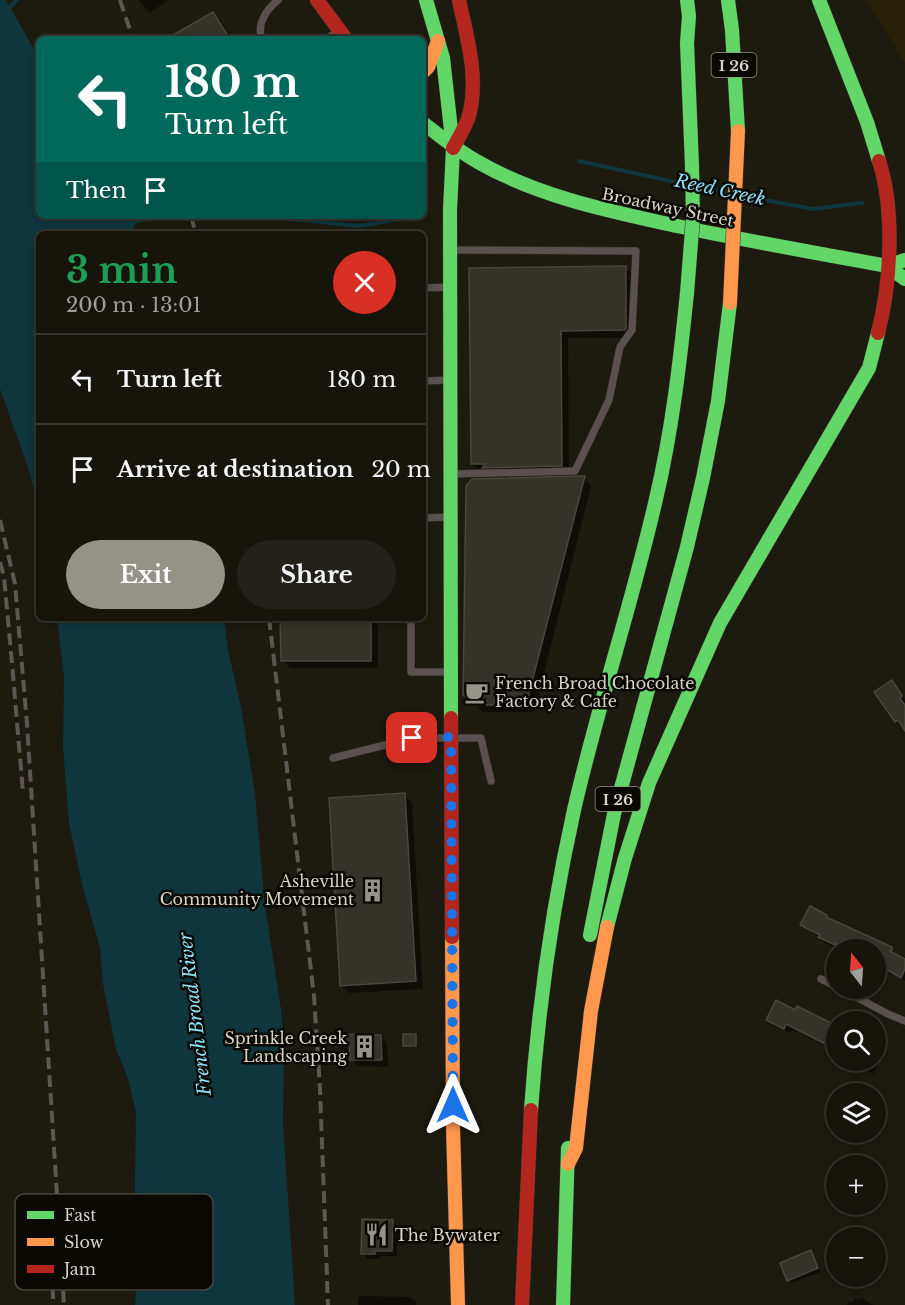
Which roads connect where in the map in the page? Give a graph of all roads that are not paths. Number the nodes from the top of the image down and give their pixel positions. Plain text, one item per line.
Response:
1 (278, 0) edge
2 (317, 0) edge
3 (426, 0) edge
4 (459, 0) edge
5 (675, 0) edge
6 (687, 0) edge
7 (728, 0) edge
8 (819, 0) edge
9 (343, 35) edge
10 (261, 36) edge
11 (438, 41) junction
12 (687, 43) junction
13 (426, 69) edge
14 (426, 126) edge
15 (453, 148) junction
16 (885, 187) junction
17 (900, 211) dead end
18 (451, 250) junction
19 (905, 260) edge
20 (887, 266) junction
21 (905, 279) edge
22 (451, 287) junction
23 (426, 288) edge
24 (451, 380) junction
25 (426, 381) edge
26 (451, 474) junction
27 (451, 517) junction
28 (426, 518) edge
29 (411, 621) edge
30 (452, 672) junction
31 (451, 737) junction
32 (333, 758) dead end
33 (491, 781) dead end
34 (588, 949) dead end
35 (585, 969) dead end
36 (821, 979) dead end
37 (826, 982) edge
38 (859, 999) edge
39 (905, 1021) edge
40 (568, 1164) junction
41 (458, 1305) edge
42 (522, 1305) edge
43 (563, 1305) edge

1 - 10 lane
2 - 9 main road
3 - 11 main road
4 - 15 main road
5 - 12 main road
6 - 12 main road, I 26
7 - 34 main road, I 26, bridge
8 - 16 main road
11 - 13 main road
11 - 15 main road
12 - 42 main road, I 26, bridge
14 - 15 main road, Broadway Street
15 - 18 main road
15 - 20 main road, Broadway Street
16 - 17 main road
16 - 20 main road
18 - 22 main road
18 - 26 lane
19 - 20 main road, Broadway Street
20 - 21 main road, Broadway Street
20 - 40 main road
22 - 23 lane
22 - 24 main road
24 - 25 lane
24 - 26 main road
26 - 27 main road
27 - 28 lane
27 - 30 main road
29 - 30 lane
30 - 31 main road
31 - 32 lane
31 - 33 lane
31 - 41 main road
35 - 40 main road
36 - 37 lane
38 - 39 lane
40 - 43 main road

